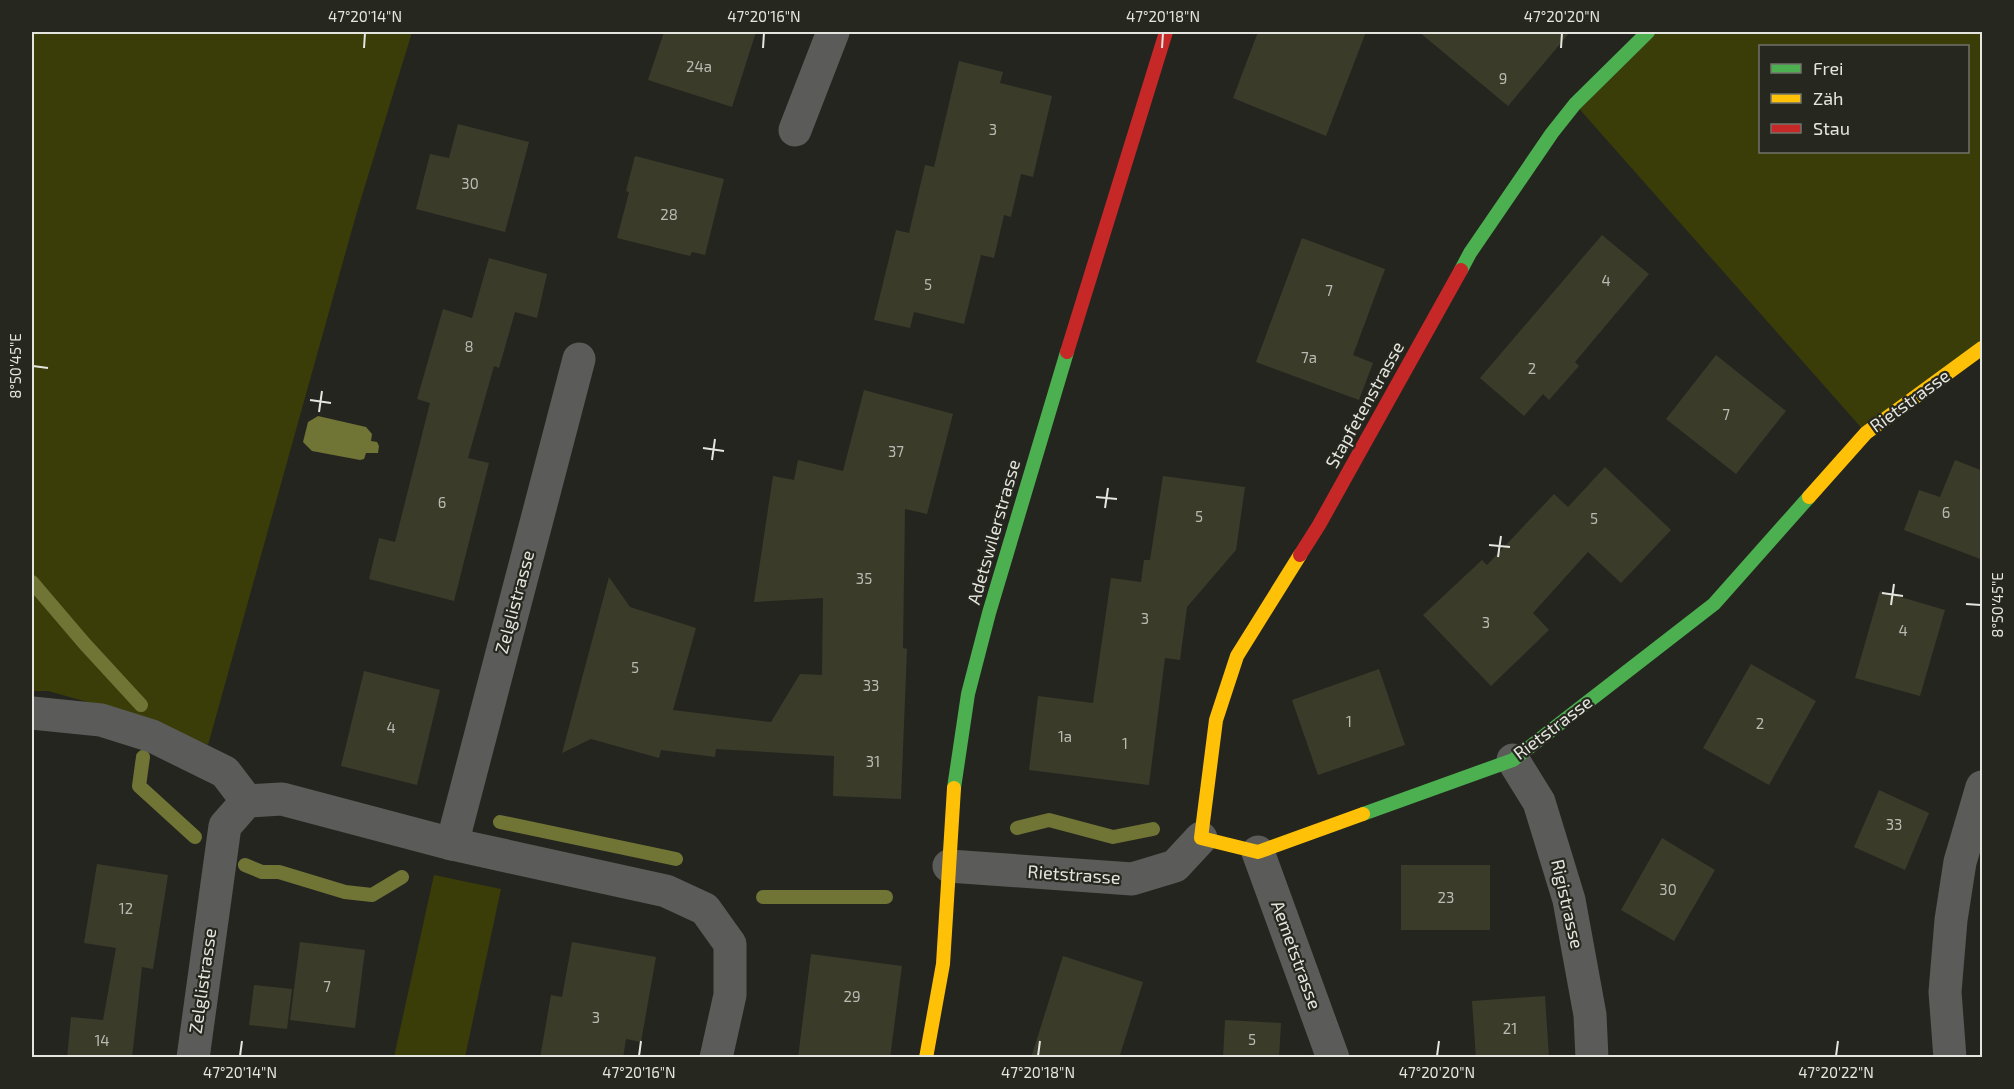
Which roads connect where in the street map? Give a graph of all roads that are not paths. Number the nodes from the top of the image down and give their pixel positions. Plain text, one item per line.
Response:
1 (833, 32) edge
2 (1166, 32) edge
3 (1648, 32) edge
4 (795, 130) dead end
5 (1983, 348) edge
6 (579, 359) dead end
7 (32, 713) edge
8 (1513, 760) junction
9 (1983, 787) edge
10 (247, 801) junction
11 (1201, 838) junction
12 (452, 844) junction
13 (1258, 852) junction
14 (949, 866) junction
15 (193, 1058) edge
16 (716, 1058) edge
17 (926, 1058) edge
18 (1333, 1058) edge
19 (1592, 1058) edge
20 (1950, 1058) edge

1 - 4 street
2 - 14 street, Adetswilerstrasse
3 - 11 street, Stapfetenstrasse
5 - 8 street, Rietstrasse
6 - 12 street, Zelglistrasse
7 - 10 street
8 - 13 street, Rietstrasse
8 - 19 street, Rigistrasse
9 - 20 street
10 - 12 street
10 - 15 street, Zelglistrasse
11 - 13 street
11 - 14 street, Rietstrasse
12 - 16 street
13 - 18 street, Aemetstrasse
14 - 17 street, Adetswilerstrasse

